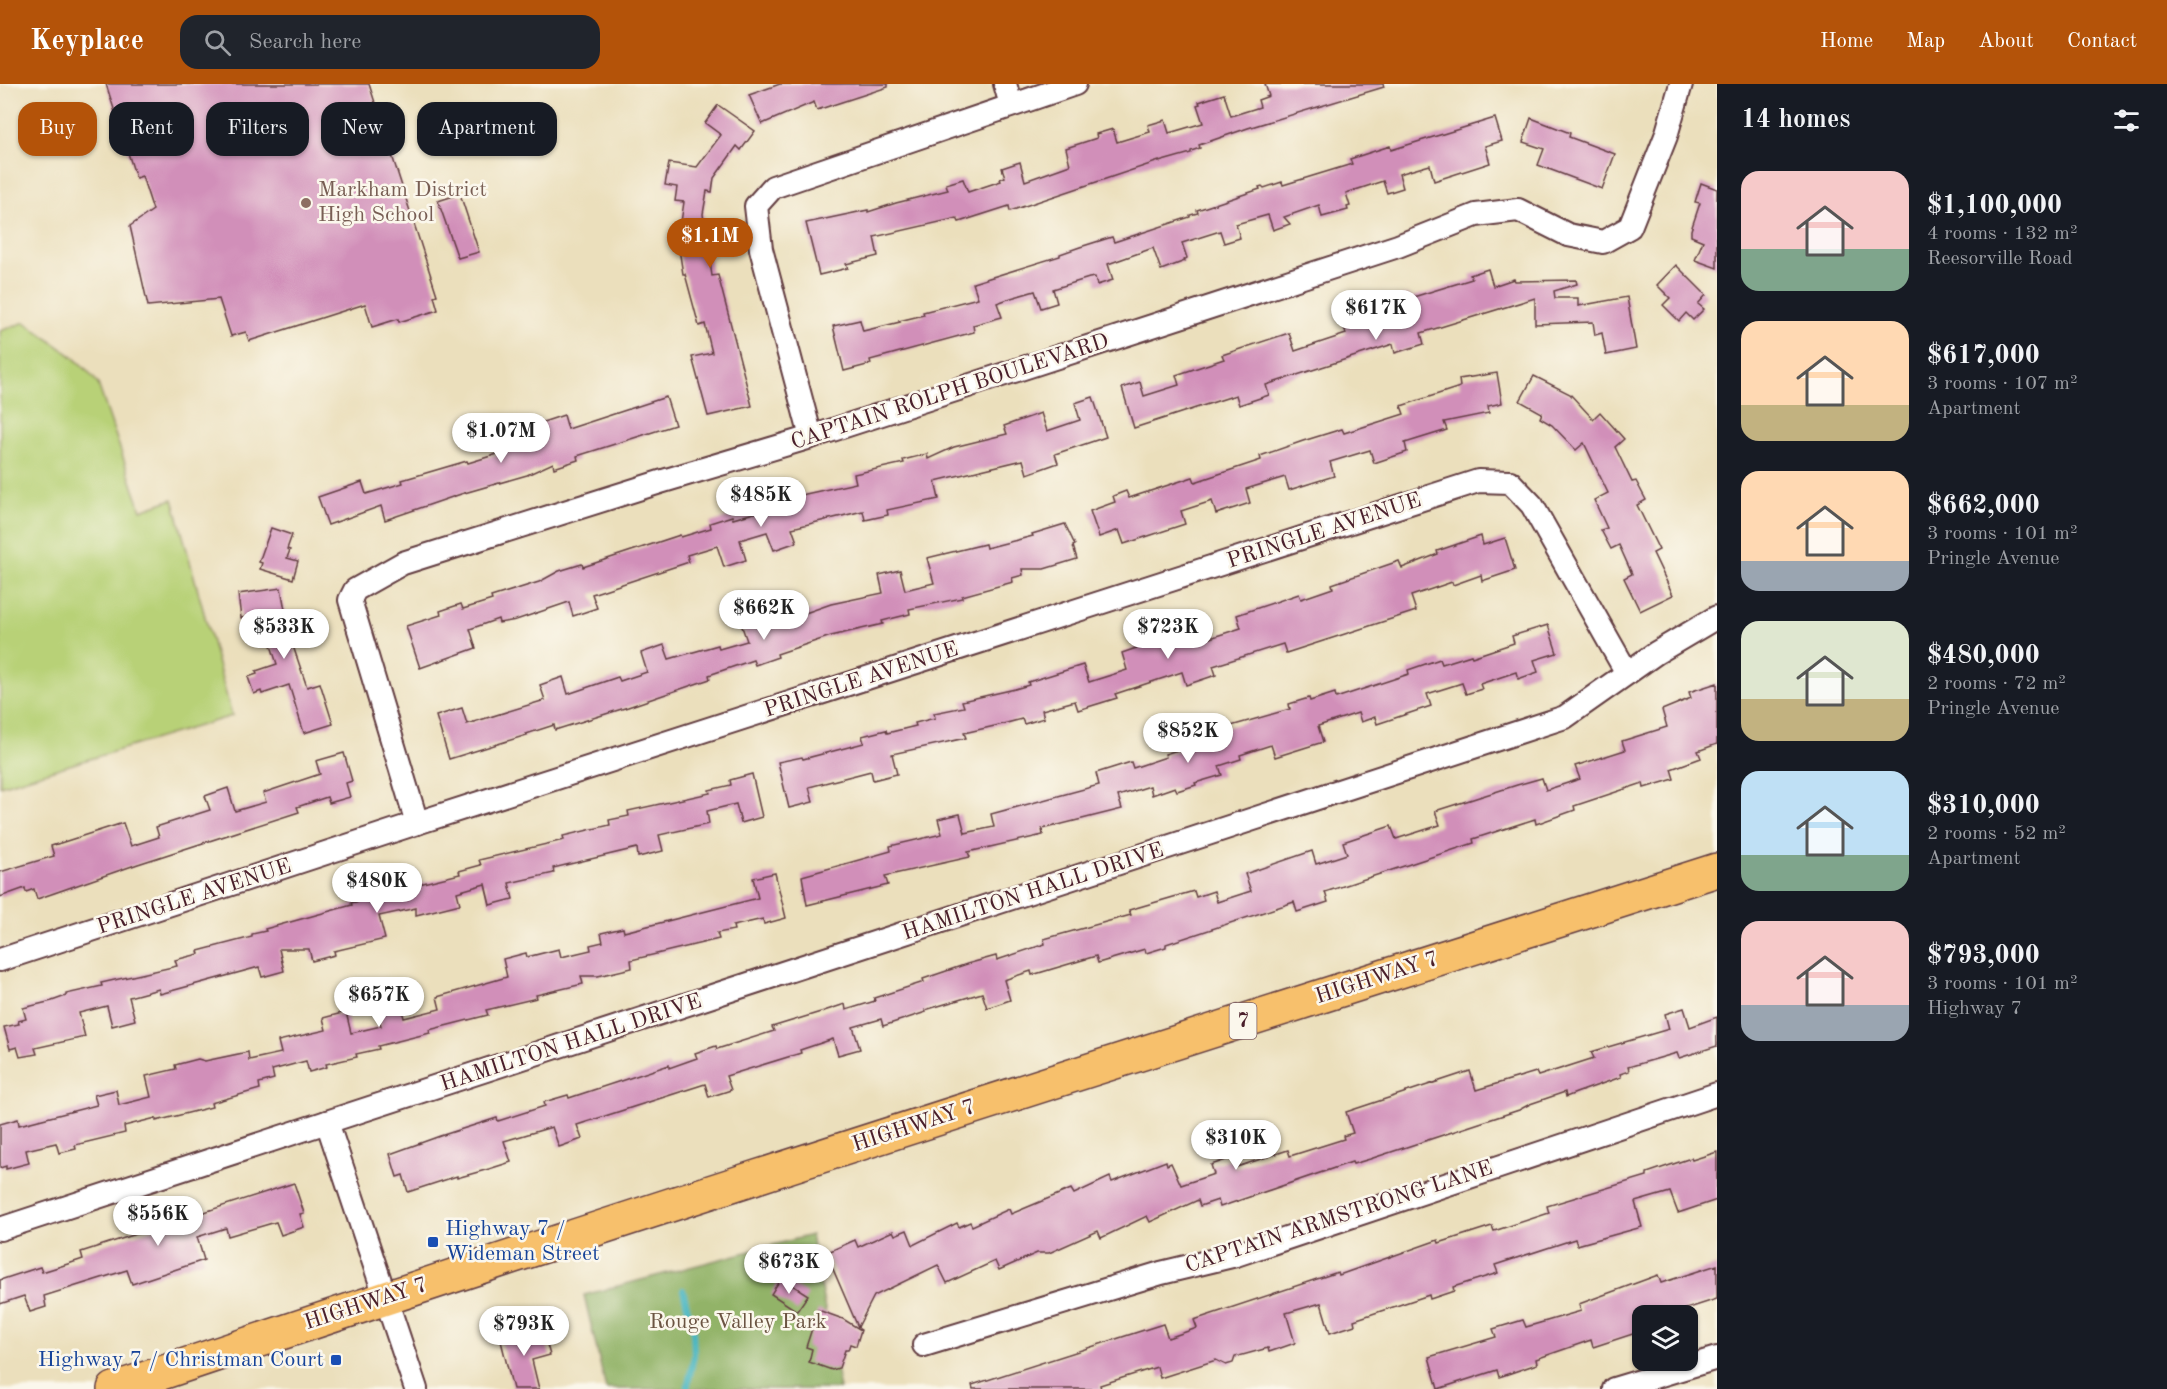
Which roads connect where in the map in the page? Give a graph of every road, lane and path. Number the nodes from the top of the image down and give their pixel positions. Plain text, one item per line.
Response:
1 (1075, 84) edge
2 (1681, 84) edge
3 (1008, 94) edge
4 (811, 437) junction
5 (1717, 617) edge
6 (1627, 674) junction
7 (417, 823) junction
8 (1717, 870) edge
9 (0, 960) edge
10 (1717, 1094) edge
11 (327, 1122) junction
12 (0, 1229) edge
13 (386, 1297) junction
14 (924, 1345) dead end
15 (1717, 1358) edge
16 (114, 1389) edge
17 (416, 1389) edge
18 (1614, 1389) edge

1 - 3 street
2 - 4 street, CAPTAIN ROLPH BOULEVARD
3 - 4 street
4 - 7 street, CAPTAIN ROLPH BOULEVARD
5 - 6 street, HAMILTON HALL DRIVE
6 - 7 street, PRINGLE AVENUE
6 - 11 street, HAMILTON HALL DRIVE
7 - 9 street, PRINGLE AVENUE
8 - 13 main road, HIGHWAY 7 / 7
10 - 14 street, CAPTAIN ARMSTRONG LANE
11 - 12 street
11 - 13 street
13 - 16 main road, HIGHWAY 7 / 7
13 - 17 street
15 - 18 street

